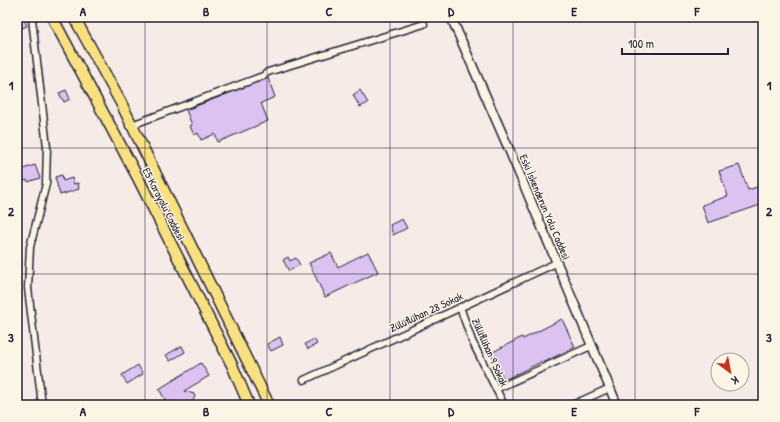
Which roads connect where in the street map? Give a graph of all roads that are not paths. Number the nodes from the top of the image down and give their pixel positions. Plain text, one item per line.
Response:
1 (34, 17) edge
2 (52, 17) edge
3 (74, 17) edge
4 (451, 17) edge
5 (424, 24) dead end
6 (130, 126) junction
7 (556, 263) junction
8 (460, 307) junction
9 (591, 346) junction
10 (304, 380) dead end
11 (610, 388) junction
12 (496, 389) junction
13 (42, 405) edge
14 (249, 405) edge
15 (268, 405) edge
16 (504, 405) edge
17 (572, 405) edge
18 (617, 405) edge

1 - 13 street
2 - 14 highway, E5 Karayolu Caddesi
3 - 6 highway, E5 Karayolu Caddesi
4 - 7 street, Eski İskenderun Yolu Caddesi
5 - 6 street
6 - 15 highway, E5 Karayolu Caddesi
7 - 8 street, Zülüflühan 28 Sokak
7 - 9 street, Eski İskenderun Yolu Caddesi
8 - 10 street, Zülüflühan 28 Sokak
8 - 12 street, Zülüflühan 9 Sokak
9 - 11 street, Eski İskenderun Yolu Caddesi
9 - 12 street
11 - 17 street
11 - 18 street, Eski İskenderun Yolu Caddesi
12 - 16 street, Zülüflühan 9 Sokak

